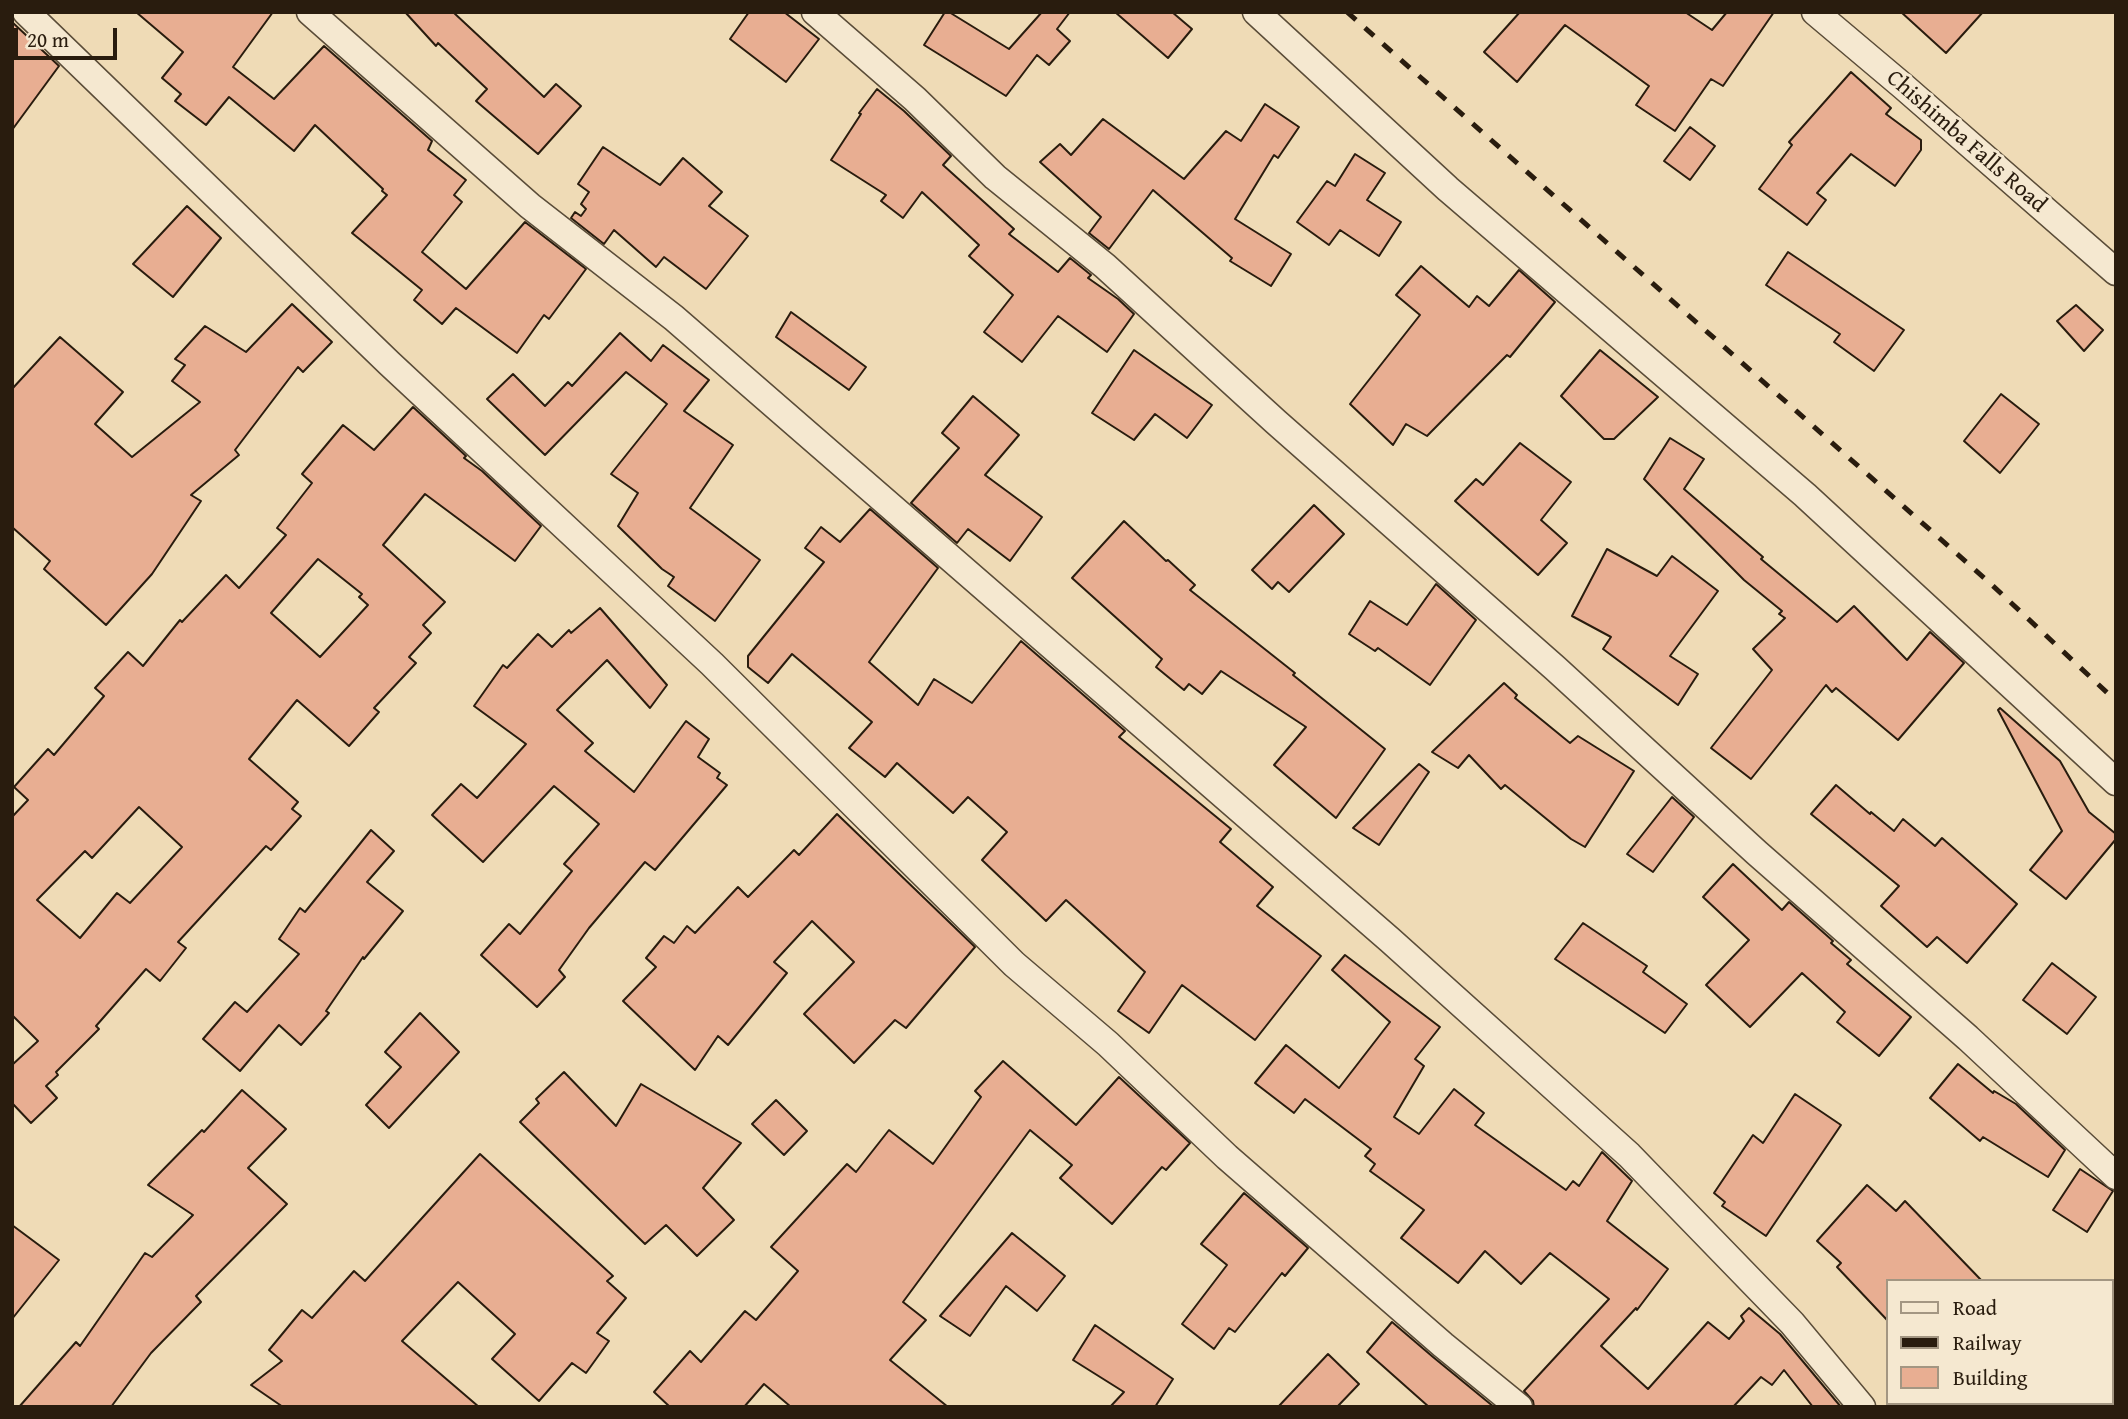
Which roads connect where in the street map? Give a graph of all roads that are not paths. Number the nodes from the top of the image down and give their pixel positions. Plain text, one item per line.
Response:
1 (26, 12) edge
2 (310, 12) edge
3 (815, 12) edge
4 (1256, 12) edge
5 (1815, 12) edge
6 (2116, 272) edge
7 (2116, 782) edge
8 (2116, 1176) edge
9 (1519, 1407) edge
10 (1862, 1407) edge

1 - 9 street
2 - 10 street
3 - 8 street
4 - 7 street
5 - 6 street, Chishimba Falls Road

